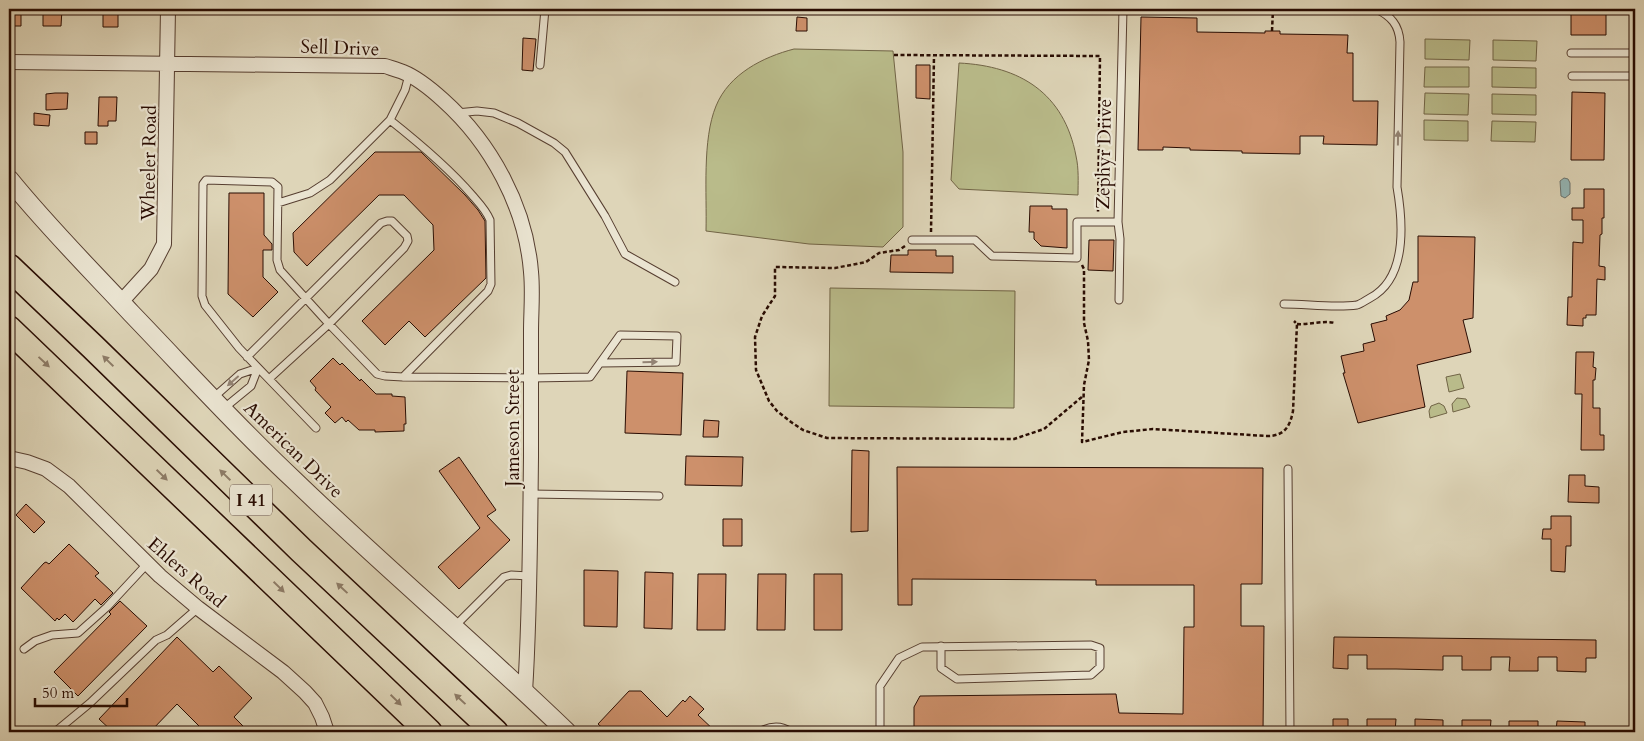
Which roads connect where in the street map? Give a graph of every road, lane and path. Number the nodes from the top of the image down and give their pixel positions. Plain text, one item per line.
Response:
1 (168, 9) edge
2 (545, 9) edge
3 (1123, 9) edge
4 (1273, 9) edge
5 (1376, 9) edge
6 (1272, 31) dead end
7 (1571, 53) dead end
8 (1635, 53) edge
9 (894, 55) dead end
10 (934, 56) junction
11 (9, 62) edge
12 (168, 63) junction
13 (540, 65) dead end
14 (410, 75) junction
15 (1572, 76) dead end
16 (1635, 76) edge
17 (457, 113) junction
18 (390, 120) junction
19 (498, 170) joint
20 (9, 179) edge
21 (278, 203) junction
22 (1099, 207) dead end
23 (1118, 222) junction
24 (912, 240) joint
25 (930, 240) junction
26 (1077, 258) junction
27 (9, 267) edge
28 (675, 282) dead end
29 (306, 298) junction
30 (1119, 300) dead end
31 (121, 302) junction
32 (1284, 304) dead end
33 (1294, 321) dead end
34 (1335, 323) dead end
35 (329, 324) junction
36 (1297, 324) junction
37 (9, 329) edge
38 (247, 357) junction
39 (601, 363) junction
40 (258, 368) junction
41 (403, 376) junction
42 (531, 378) junction
43 (269, 379) junction
44 (1083, 396) junction
45 (218, 404) junction
46 (316, 428) dead end
47 (9, 458) edge
48 (1288, 469) dead end
49 (530, 494) junction
50 (659, 496) dead end
51 (147, 564) junction
52 (529, 576) junction
53 (198, 608) junction
54 (454, 627) junction
55 (941, 646) junction
56 (24, 649) dead end
57 (525, 692) junction
58 (9, 696) edge
59 (9, 701) edge
60 (55, 732) edge
61 (327, 732) edge
62 (429, 732) edge
63 (496, 732) edge
64 (567, 732) edge
65 (759, 732) edge
66 (792, 732) edge
67 (880, 732) edge
68 (1290, 732) edge

1 - 12 street, Wheeler Road
2 - 13 lane
3 - 23 lane, Zephyr Drive
4 - 6 path
32 -> 5 lane
7 - 8 lane
9 - 10 path
10 - 22 path
10 - 25 path
11 - 12 street, Sell Drive
12 - 14 street, Sell Drive
12 - 31 street, Wheeler Road
14 - 17 street, Sell Drive
14 - 18 lane
15 - 16 lane
17 - 19 street, Sell Drive
17 - 28 lane
18 - 21 lane
18 - 41 lane
19 - 42 street, Jameson Street
20 - 31 street, American Drive
21 - 29 lane
21 - 38 lane
23 - 26 lane
23 - 30 lane, Zephyr Drive
24 - 25 lane
24 - 44 path
25 - 26 lane
26 - 44 path
63 -> 27 highway, I 41
29 - 35 lane
29 - 35 lane
29 - 38 lane
31 - 45 street, American Drive
33 - 36 path
34 - 36 path
35 - 41 lane
35 - 43 lane
36 - 44 path
37 -> 62 highway, I 41
38 - 40 lane
39 -> 39 lane
39 - 42 lane
40 - 43 lane
40 -> 45 lane
40 - 45 lane
41 - 42 lane
42 - 49 street, Jameson Street
43 - 46 lane
45 - 54 street, American Drive
47 - 51 street, Ehlers Road
48 - 68 lane
49 - 50 lane
49 - 52 street, Jameson Street
51 - 53 street, Ehlers Road
51 - 56 lane
52 - 54 lane
52 - 57 street, Jameson Street
53 - 60 lane
53 - 61 street, Ehlers Road
54 - 57 street, American Drive
55 - 55 lane
55 - 67 lane
57 - 64 street, American Drive
58 - 59 lane
65 - 66 lane

